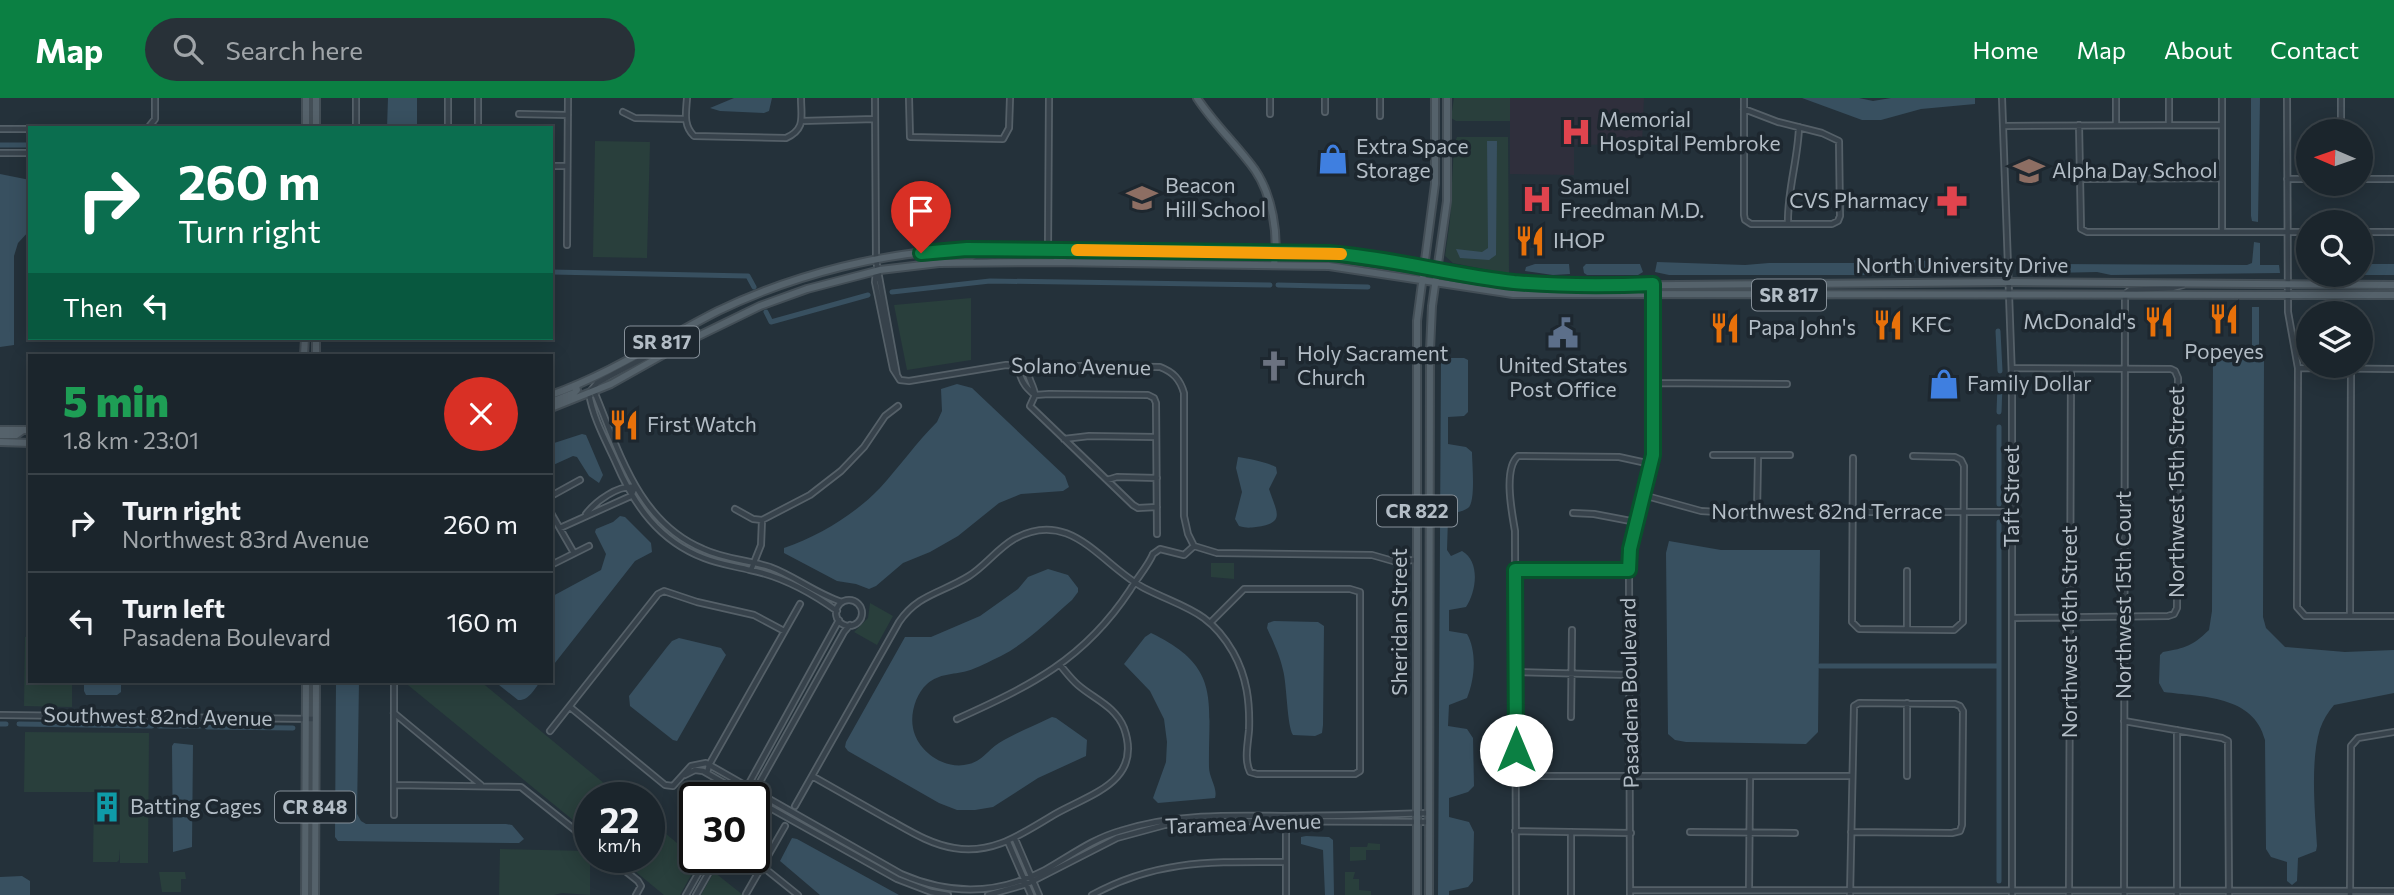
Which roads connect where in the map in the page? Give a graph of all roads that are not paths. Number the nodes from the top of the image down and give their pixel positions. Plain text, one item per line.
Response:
1 (155, 98) edge
2 (306, 98) edge
3 (316, 98) edge
4 (356, 98) edge
5 (448, 98) edge
6 (478, 98) edge
7 (568, 98) edge
8 (687, 98) edge
9 (801, 98) edge
10 (875, 98) edge
11 (909, 98) edge
12 (1010, 98) edge
13 (1049, 98) edge
14 (1197, 98) edge
15 (1270, 98) edge
16 (1325, 98) edge
17 (1380, 98) edge
18 (1435, 98) edge
19 (1447, 98) edge
20 (1744, 98) edge
21 (2002, 98) edge
22 (2116, 98) edge
23 (2169, 98) edge
24 (2222, 98) edge
25 (2287, 98) edge
26 (2341, 98) edge
27 (1744, 109) junction
28 (624, 112) dead end
29 (1325, 112) dead end
30 (519, 114) dead end
31 (1270, 114) dead end
32 (568, 115) junction
33 (1380, 116) dead end
34 (685, 119) junction
35 (875, 119) junction
36 (2340, 119) edge
37 (801, 121) junction
38 (2116, 124) junction
39 (2079, 125) junction
40 (2169, 125) junction
41 (2222, 125) junction
42 (151, 126) edge
43 (306, 126) edge
44 (316, 126) edge
45 (356, 126) edge
46 (448, 126) edge
47 (478, 126) edge
48 (2003, 126) junction
49 (1799, 127) junction
50 (0, 129) edge
51 (28, 129) edge
52 (0, 153) edge
53 (28, 153) edge
54 (553, 166) edge
55 (568, 166) junction
56 (2079, 178) junction
57 (2222, 178) junction
58 (2287, 179) junction
59 (2296, 179) edge
60 (2373, 179) edge
61 (2394, 179) edge
62 (1788, 224) junction
63 (2222, 232) junction
64 (2287, 232) junction
65 (2296, 232) edge
66 (2373, 232) edge
67 (2394, 232) edge
68 (567, 245) dead end
69 (1048, 250) junction
70 (1132, 251) junction
71 (1276, 252) junction
72 (876, 260) junction
73 (975, 261) junction
74 (1055, 262) junction
75 (1273, 264) junction
76 (1423, 267) junction
77 (1437, 270) junction
78 (876, 271) junction
79 (1421, 281) junction
80 (2008, 282) junction
81 (1435, 283) junction
82 (1653, 284) junction
83 (2187, 284) junction
84 (2288, 285) junction
85 (2394, 285) edge
86 (1653, 294) junction
87 (2009, 294) junction
88 (2125, 294) junction
89 (2287, 295) junction
90 (2394, 295) edge
91 (666, 340) junction
92 (2296, 357) edge
93 (1017, 365) junction
94 (1028, 365) junction
95 (2012, 368) junction
96 (2071, 369) junction
97 (2125, 369) junction
98 (2373, 369) edge
99 (2394, 369) edge
100 (2298, 378) edge
101 (2351, 378) edge
102 (1029, 379) junction
103 (1023, 383) junction
104 (1654, 383) junction
105 (1787, 384) dead end
106 (576, 385) junction
107 (592, 392) junction
108 (553, 394) edge
109 (1035, 395) junction
110 (553, 401) edge
111 (898, 406) dead end
112 (553, 407) edge
113 (0, 430) edge
114 (26, 430) edge
115 (0, 435) edge
116 (1156, 438) junction
117 (1064, 439) junction
118 (28, 441) edge
119 (0, 443) edge
120 (1713, 455) dead end
121 (1790, 455) dead end
122 (1758, 456) junction
123 (1913, 456) dead end
124 (1853, 458) dead end
125 (1651, 464) junction
126 (1157, 478) junction
127 (1107, 480) junction
128 (580, 481) dead end
129 (626, 486) junction
130 (635, 487) junction
131 (553, 495) edge
132 (1643, 495) junction
133 (631, 496) junction
134 (608, 497) junction
135 (612, 505) junction
136 (1157, 507) junction
137 (734, 509) dead end
138 (1852, 512) junction
139 (2012, 512) junction
140 (1573, 513) dead end
141 (1757, 513) junction
142 (1964, 513) junction
143 (586, 514) junction
144 (553, 516) edge
145 (762, 520) junction
146 (1636, 522) junction
147 (560, 528) junction
148 (1157, 534) dead end
149 (1194, 545) junction
150 (589, 546) dead end
151 (699, 548) junction
152 (574, 553) junction
153 (696, 555) junction
154 (1417, 560) junction
155 (753, 562) junction
156 (553, 564) edge
157 (751, 570) junction
158 (1515, 570) junction
159 (1629, 570) junction
160 (1907, 571) dead end
161 (1135, 582) junction
162 (842, 602) junction
163 (800, 604) dead end
164 (837, 611) junction
165 (2123, 616) junction
166 (2350, 616) junction
167 (2394, 616) edge
168 (2069, 617) junction
169 (2012, 618) junction
170 (839, 620) junction
171 (1210, 623) junction
172 (850, 625) junction
173 (1572, 630) dead end
174 (1907, 630) junction
175 (784, 632) junction
176 (1060, 665) junction
177 (1516, 672) junction
178 (1572, 674) junction
179 (1629, 675) junction
180 (306, 683) edge
181 (316, 683) edge
182 (394, 683) edge
183 (1907, 703) junction
184 (570, 707) junction
185 (394, 713) junction
186 (0, 715) edge
187 (1571, 718) dead end
188 (306, 719) junction
189 (316, 719) junction
190 (957, 719) dead end
191 (2124, 720) junction
192 (2177, 730) junction
193 (550, 731) dead end
194 (2394, 732) edge
195 (709, 765) junction
196 (707, 773) junction
197 (1632, 775) junction
198 (683, 776) junction
199 (812, 776) junction
200 (1516, 776) junction
201 (1851, 776) junction
202 (1907, 776) dead end
203 (1750, 777) junction
204 (721, 782) edge
205 (738, 782) edge
206 (750, 782) edge
207 (761, 782) edge
208 (394, 785) junction
209 (481, 786) junction
210 (770, 806) edge
211 (795, 806) dead end
212 (770, 807) edge
213 (1417, 813) junction
214 (1429, 813) junction
215 (394, 815) dead end
216 (1286, 819) junction
217 (1417, 822) junction
218 (1429, 822) junction
219 (785, 826) dead end
220 (574, 829) edge
221 (1515, 831) junction
222 (1571, 832) junction
223 (1690, 832) dead end
224 (1750, 832) junction
225 (1851, 832) junction
226 (1631, 833) junction
227 (1795, 834) dead end
228 (1016, 839) junction
229 (1008, 842) junction
230 (770, 852) edge
231 (305, 854) junction
232 (315, 854) junction
233 (1286, 862) junction
234 (770, 872) edge
235 (628, 873) edge
236 (698, 873) edge
237 (708, 873) edge
238 (758, 873) edge
239 (1032, 878) junction
240 (1025, 881) junction
241 (1749, 890) junction
242 (2394, 891) edge
243 (1630, 892) edge
244 (2124, 892) edge
245 (1850, 893) edge
246 (2012, 893) edge
247 (2069, 893) edge
248 (2177, 893) edge
249 (2229, 893) edge
250 (2350, 893) edge
251 (746, 894) edge
252 (305, 895) edge
253 (315, 895) edge
254 (636, 895) edge
255 (686, 895) edge
256 (696, 895) edge
257 (798, 895) edge
258 (948, 895) edge
259 (988, 895) edge
260 (1031, 895) edge
261 (1039, 895) edge
262 (1092, 895) edge
263 (1286, 895) edge
264 (1417, 895) edge
265 (1429, 895) edge
266 (1516, 895) edge
267 (1571, 895) edge

1 - 42 street
2 - 43 main road
3 - 44 main road
4 - 45 street
5 - 46 street
6 - 47 street
7 - 32 street
8 - 34 street
9 - 37 street
10 - 35 street, Solano Avenue
11 - 12 street
13 - 69 street
14 - 71 main road
15 - 31 street
16 - 29 street
17 - 33 street
18 - 76 main road, Sheridan Street / CR 822
19 - 77 main road, Sheridan Street / CR 822
20 - 27 street
21 - 48 street, Taft Street
22 - 38 street
23 - 40 street
24 - 41 street
25 - 58 street
26 - 36 street
27 - 49 street
27 - 62 street
28 - 34 street
30 - 32 street
32 - 55 street
34 - 37 street
35 - 37 street
35 - 72 street, Solano Avenue
38 - 39 street
38 - 40 street
39 - 48 street
39 - 56 street
40 - 41 street
41 - 57 street
48 - 80 street, Taft Street
49 - 62 street
49 - 62 street
50 - 51 street
52 - 53 street
54 - 55 street
55 - 68 street
56 - 57 street
56 - 63 street
57 - 63 street
58 - 59 street
58 - 64 street
60 - 61 street
63 - 64 street
64 - 65 street
64 - 84 street
66 - 67 street
69 - 70 main road, North University Drive / SR 817
69 - 72 main road, North University Drive / SR 817
69 - 73 street
70 - 71 main road, North University Drive / SR 817
70 - 74 main road
71 - 75 main road
71 - 76 main road, North University Drive / SR 817
72 - 78 street, Solano Avenue
72 - 91 main road, North University Drive / SR 817
73 - 74 main road, North University Drive / SR 817
73 - 78 main road, North University Drive / SR 817
74 - 75 main road, North University Drive / SR 817
75 - 79 main road, North University Drive / SR 817
76 - 77 main road, North University Drive / SR 817
76 - 79 main road, Sheridan Street / CR 822
77 - 81 main road, Sheridan Street / CR 822
77 - 82 main road, North University Drive / SR 817
78 - 93 street, Solano Avenue
78 - 107 main road, North University Drive / SR 817
79 - 81 main road, North University Drive / SR 817
79 - 154 main road, Sheridan Street / CR 822
80 - 82 main road, North University Drive / SR 817
80 - 83 main road, North University Drive / SR 817
80 - 87 street, Taft Street
81 - 86 main road, North University Drive / SR 817
81 - 214 main road, Sheridan Street / CR 822
82 - 86 street, Pasadena Boulevard
83 - 84 main road, North University Drive / SR 817
83 - 88 street, North University Drive
84 - 85 main road, North University Drive / SR 817
84 - 89 street
86 - 87 main road, North University Drive / SR 817
86 - 104 street, Pasadena Boulevard
87 - 88 main road, North University Drive / SR 817
87 - 95 street, Taft Street
88 - 89 main road, North University Drive / SR 817
88 - 97 street, Northwest 15th Court
89 - 90 main road, North University Drive / SR 817
89 - 92 street
91 - 106 main road, North University Drive / SR 817
91 - 107 street
93 - 94 street, Solano Avenue
93 - 103 street
94 - 102 street
94 - 149 street, Solano Avenue
95 - 96 street
95 - 139 street, Taft Street
96 - 97 street
96 - 168 street, Northwest 16th Street
97 - 165 street, Northwest 15th Court
97 - 165 street, Northwest 15th Street
98 - 99 street
100 - 166 street
101 - 166 street
102 - 103 street
102 - 109 street
103 - 109 street
104 - 105 street
104 - 125 street, Pasadena Boulevard
106 - 108 main road, North University Drive / SR 817
106 - 110 main road
107 - 112 main road, North University Drive / SR 817
107 - 129 street
107 - 130 street
109 - 116 street
109 - 117 street
111 - 145 street
113 - 114 main road
114 - 115 main road
116 - 117 street
116 - 126 street
117 - 127 street
118 - 119 main road
120 - 122 street
121 - 122 street
122 - 141 street
123 - 142 street
124 - 138 street
125 - 132 street, Pasadena Boulevard
125 - 158 street
126 - 127 street
126 - 136 street
127 - 136 street
128 - 131 street
129 - 130 street
129 - 133 street
129 - 134 street
130 - 133 street
130 - 151 street
132 - 141 street, Northwest 82nd Terrace
132 - 146 street, Pasadena Boulevard
133 - 135 street
133 - 153 street
134 - 135 street
134 - 143 street
135 - 143 street
136 - 148 street
137 - 145 street
138 - 141 street, Northwest 82nd Terrace
138 - 142 street, Northwest 82nd Terrace
138 - 174 street
139 - 142 street, Northwest 82nd Terrace
139 - 169 street, Taft Street
140 - 146 street
142 - 174 street
143 - 147 street
144 - 147 street
145 - 155 street
146 - 159 street, Pasadena Boulevard
147 - 152 street
149 - 154 street
149 - 161 street
150 - 152 street
151 - 153 street
151 - 155 street
152 - 156 street
153 - 157 street
154 - 213 main road, Sheridan Street / CR 822
155 - 157 street
155 - 162 street
157 - 164 street
158 - 159 street
158 - 177 street
159 - 179 street, Pasadena Boulevard
160 - 174 street
161 - 171 street
161 - 176 street
161 - 199 street
162 - 164 street
162 - 172 street
163 - 175 street
164 - 170 street
165 - 168 street
165 - 191 street, Northwest 15th Court
166 - 167 street
168 - 169 street
168 - 247 street, Northwest 16th Street
169 - 246 street, Taft Street
170 - 172 street
170 - 206 street
171 - 171 street
172 - 207 street
173 - 178 street
175 - 184 street
175 - 195 street
176 - 190 street
176 - 228 street
177 - 178 street
177 - 200 street
178 - 179 street
178 - 187 street
179 - 197 street, Pasadena Boulevard
180 - 188 main road, CR 848
181 - 189 main road, CR 848
182 - 185 street
183 - 201 street
183 - 202 street
183 - 225 street
184 - 193 street
184 - 198 street
185 - 208 street
185 - 209 street
186 - 188 street, Southwest 82nd Avenue
188 - 189 street, Southwest 82nd Avenue
188 - 231 main road, CR 848
189 - 232 main road, CR 848
191 - 192 street
191 - 244 street, Northwest 15th Court
192 - 248 street
192 - 249 street
194 - 250 street
195 - 196 street
195 - 198 street
195 - 205 street, Taramea Avenue
196 - 198 street
196 - 204 street, Taramea Avenue
197 - 200 street
197 - 203 street
197 - 226 street, Pasadena Boulevard
199 - 211 street
199 - 229 street
200 - 221 street
201 - 203 street
201 - 225 street
203 - 224 street
208 - 209 street
208 - 215 street
209 - 220 street
210 - 240 street, Taramea Avenue
212 - 258 street, Taramea Avenue
213 - 214 street, Taramea Avenue
213 - 216 street, Taramea Avenue
213 - 217 main road, Sheridan Street / CR 822
214 - 218 main road, Sheridan Street / CR 822
216 - 217 street, Taramea Avenue
216 - 233 street
216 - 239 street, Taramea Avenue
217 - 218 street, Taramea Avenue
217 - 264 main road, Sheridan Street / CR 822
218 - 265 main road, Sheridan Street / CR 822
219 - 230 street
221 - 222 street
221 - 266 street
222 - 226 street
222 - 267 street
223 - 224 street
224 - 227 street
224 - 241 street
225 - 245 street
226 - 243 street, Pasadena Boulevard
228 - 229 street
228 - 239 street
229 - 240 street
231 - 232 main road
231 - 252 main road, CR 848
232 - 253 main road, CR 848
233 - 262 street
233 - 263 street
234 - 257 street
235 - 254 street
236 - 255 street
237 - 256 street
238 - 251 street
239 - 240 street, Taramea Avenue
239 - 261 street
240 - 259 street, Taramea Avenue
240 - 260 street
241 - 243 street
241 - 245 street
242 - 250 street
244 - 247 street
244 - 248 street
245 - 246 street
246 - 247 street
248 - 249 street
249 - 250 street

